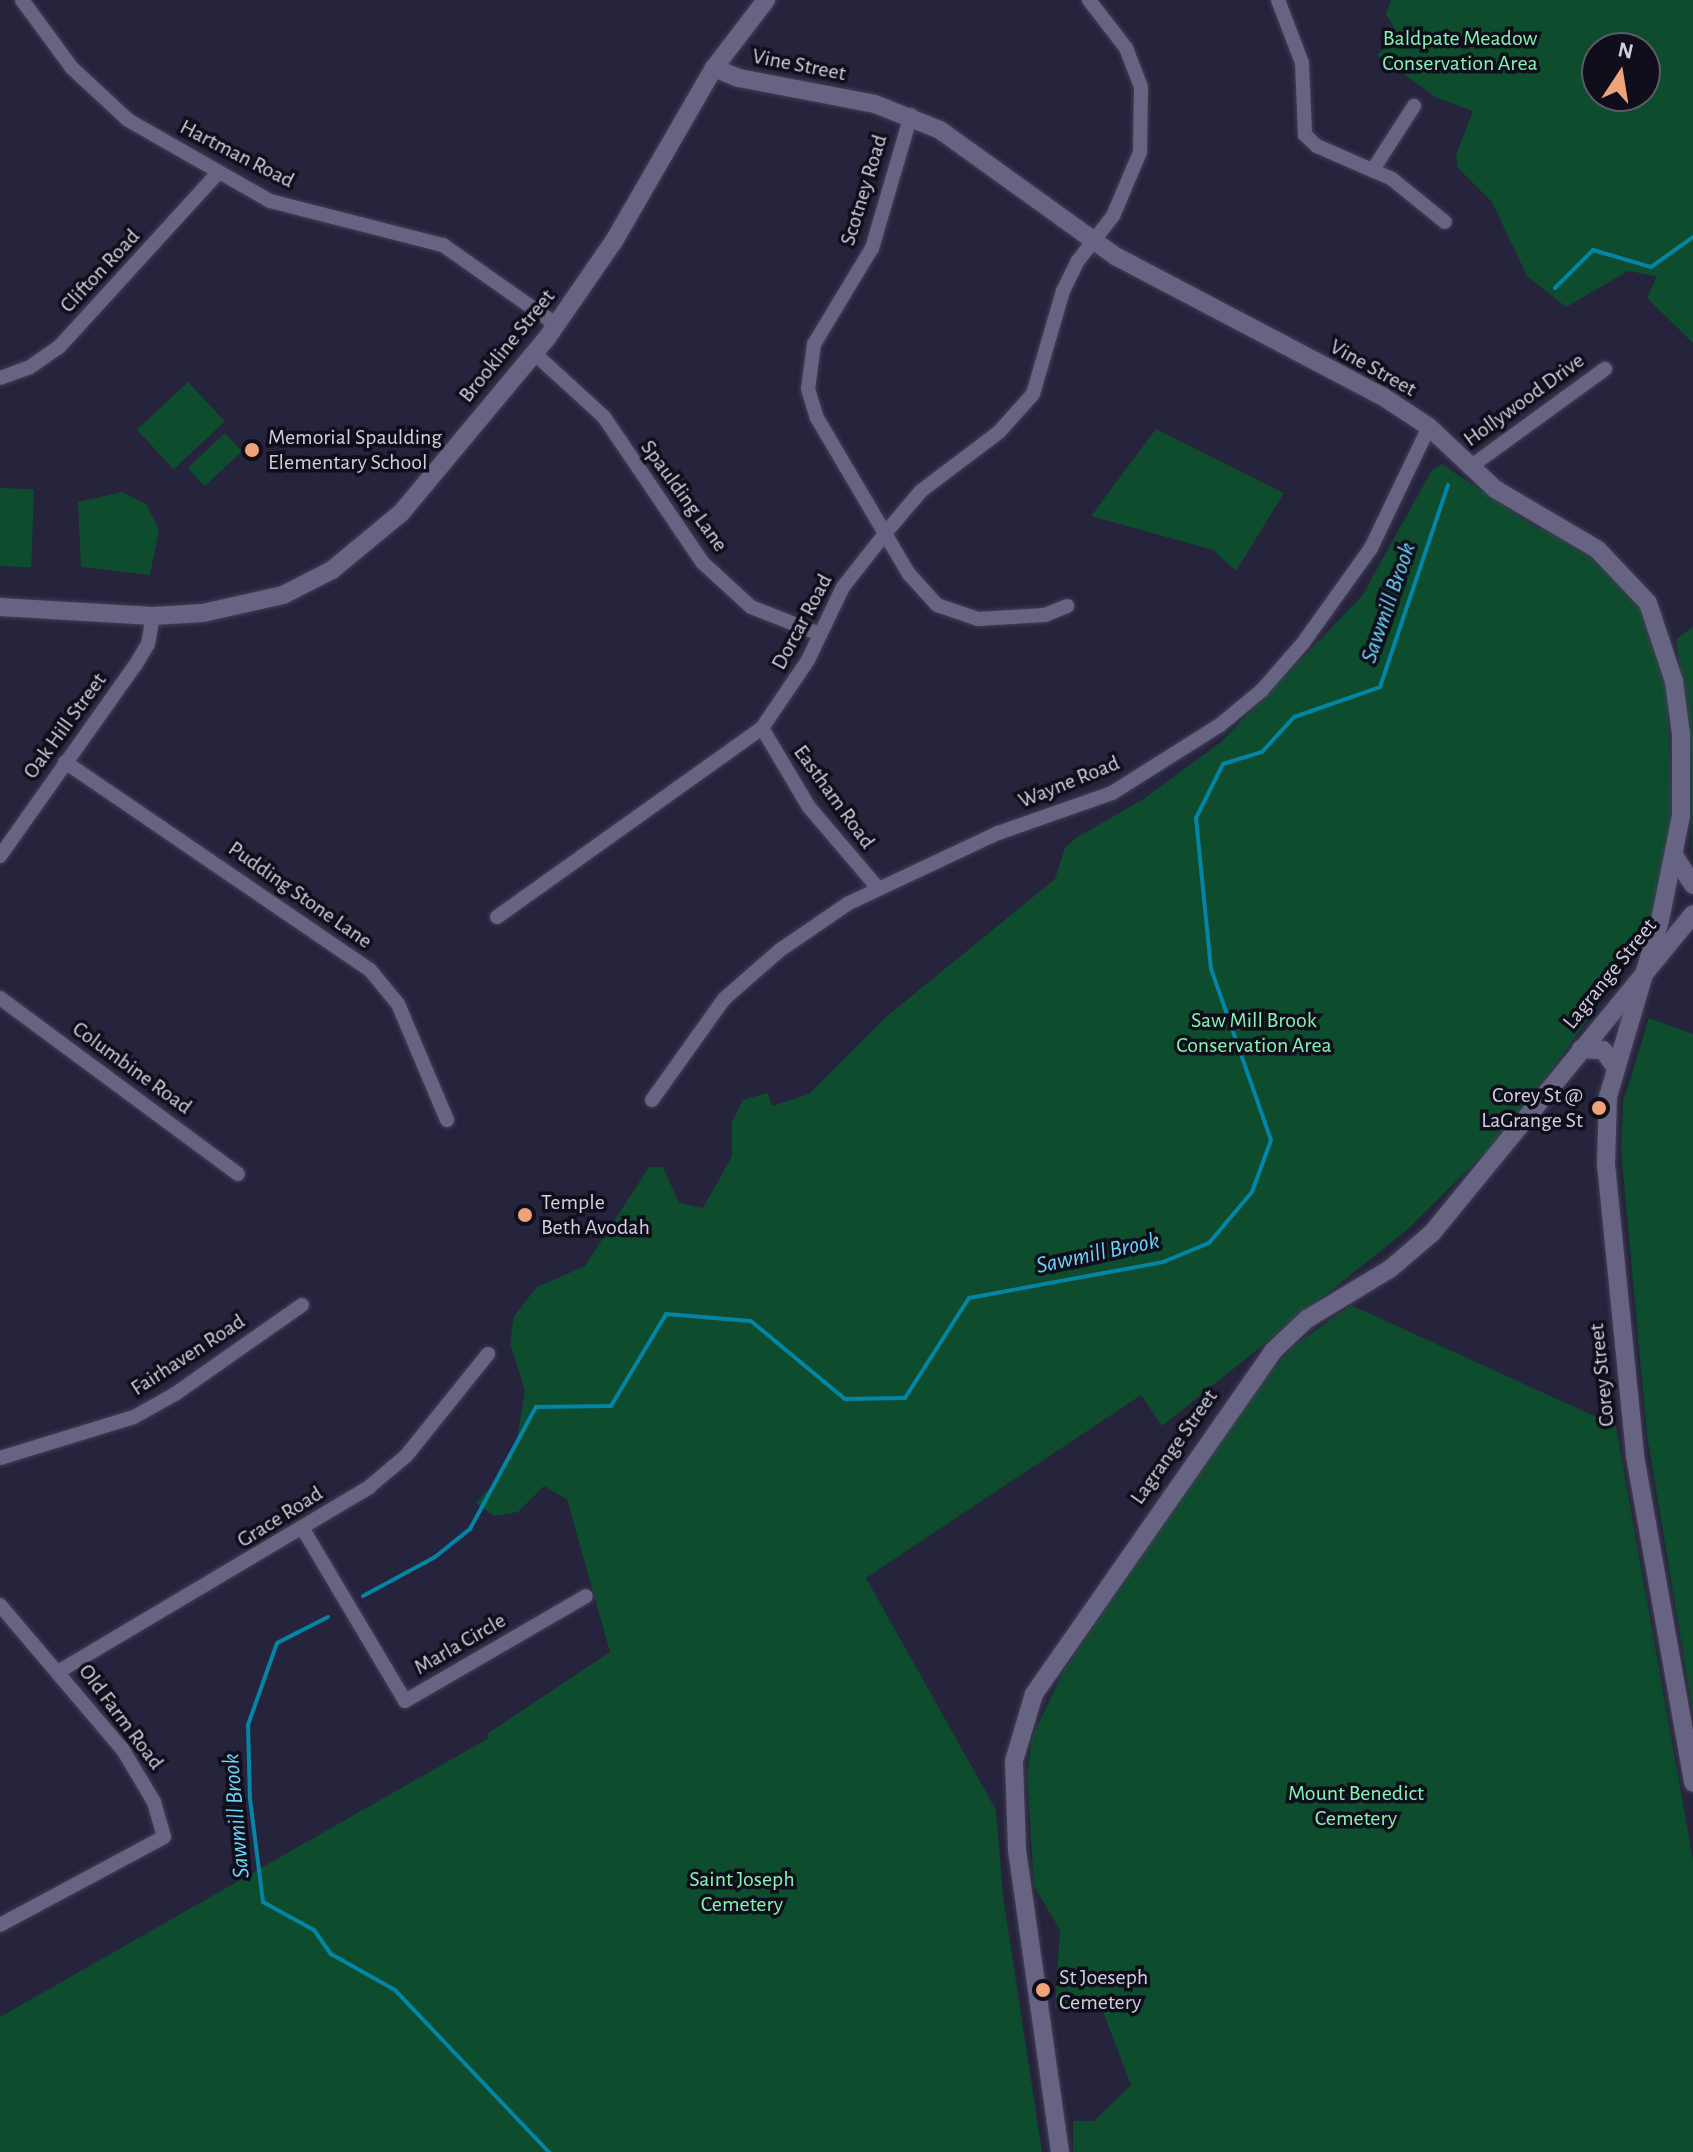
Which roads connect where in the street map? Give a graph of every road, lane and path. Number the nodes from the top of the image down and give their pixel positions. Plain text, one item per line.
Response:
1 (22, 0) edge
2 (766, 0) edge
3 (1089, 0) edge
4 (1278, 0) edge
5 (714, 68) junction
6 (1414, 106) dead end
7 (911, 115) junction
8 (1374, 168) junction
9 (217, 174) junction
10 (1445, 222) dead end
11 (1092, 242) junction
12 (557, 325) junction
13 (535, 354) junction
14 (1605, 369) dead end
15 (0, 378) edge
16 (1429, 427) junction
17 (1470, 467) junction
18 (887, 531) junction
19 (1067, 606) dead end
20 (0, 607) edge
21 (153, 616) junction
22 (820, 634) junction
23 (762, 728) junction
24 (65, 762) junction
25 (0, 856) edge
26 (1675, 857) junction
27 (1693, 885) edge
28 (877, 887) junction
29 (1693, 914) edge
30 (497, 917) dead end
31 (1648, 965) junction
32 (0, 998) edge
33 (1581, 1049) junction
34 (1616, 1068) junction
35 (652, 1100) dead end
36 (447, 1120) dead end
37 (238, 1174) dead end
38 (302, 1305) dead end
39 (488, 1354) dead end
40 (0, 1458) edge
41 (303, 1529) junction
42 (586, 1596) dead end
43 (0, 1605) edge
44 (58, 1672) junction
45 (1693, 1783) edge
46 (0, 1925) edge
47 (1060, 2152) edge

1 - 9 street, Hartman Road
2 - 5 main road, Brookline Street
3 - 11 street, Dorcar Road
4 - 8 street
5 - 7 main road, Vine Street
5 - 12 main road, Brookline Street
6 - 8 street
7 - 11 main road, Vine Street
7 - 18 street, Scotney Road
8 - 10 street
9 - 12 street, Hartman Road
9 - 15 street, Clifton Road
11 - 16 main road, Vine Street
11 - 18 street, Dorcar Road
12 - 13 main road, Brookline Street
13 - 21 main road, Brookline Street
13 - 22 street, Spaulding Lane
14 - 17 street, Hollywood Drive
16 - 17 main road, Vine Street
16 - 28 street, Wayne Road
17 - 26 main road, Vine Street
18 - 19 street, Scotney Road
18 - 22 street, Dorcar Road
20 - 21 main road, Brookline Street
21 - 24 street, Oak Hill Street
22 - 23 street, Dorcar Road
23 - 28 street, Eastham Road
23 - 30 street, Dorcar Road
24 - 25 street, Oak Hill Street
24 - 36 street, Pudding Stone Lane
26 - 27 main road
26 - 31 main road, Vine Street
28 - 35 street, Wayne Road
29 - 31 main road, Lagrange Street
31 - 33 main road, Lagrange Street
31 - 34 main road, Corey Street
32 - 37 street, Columbine Road
33 - 34 main road
33 - 47 main road, Lagrange Street
34 - 45 main road, Corey Street
38 - 40 street, Fairhaven Road
39 - 41 street, Grace Road
41 - 42 street, Marla Circle
41 - 44 street, Grace Road
43 - 44 street, Old Farm Road
44 - 46 street, Old Farm Road

